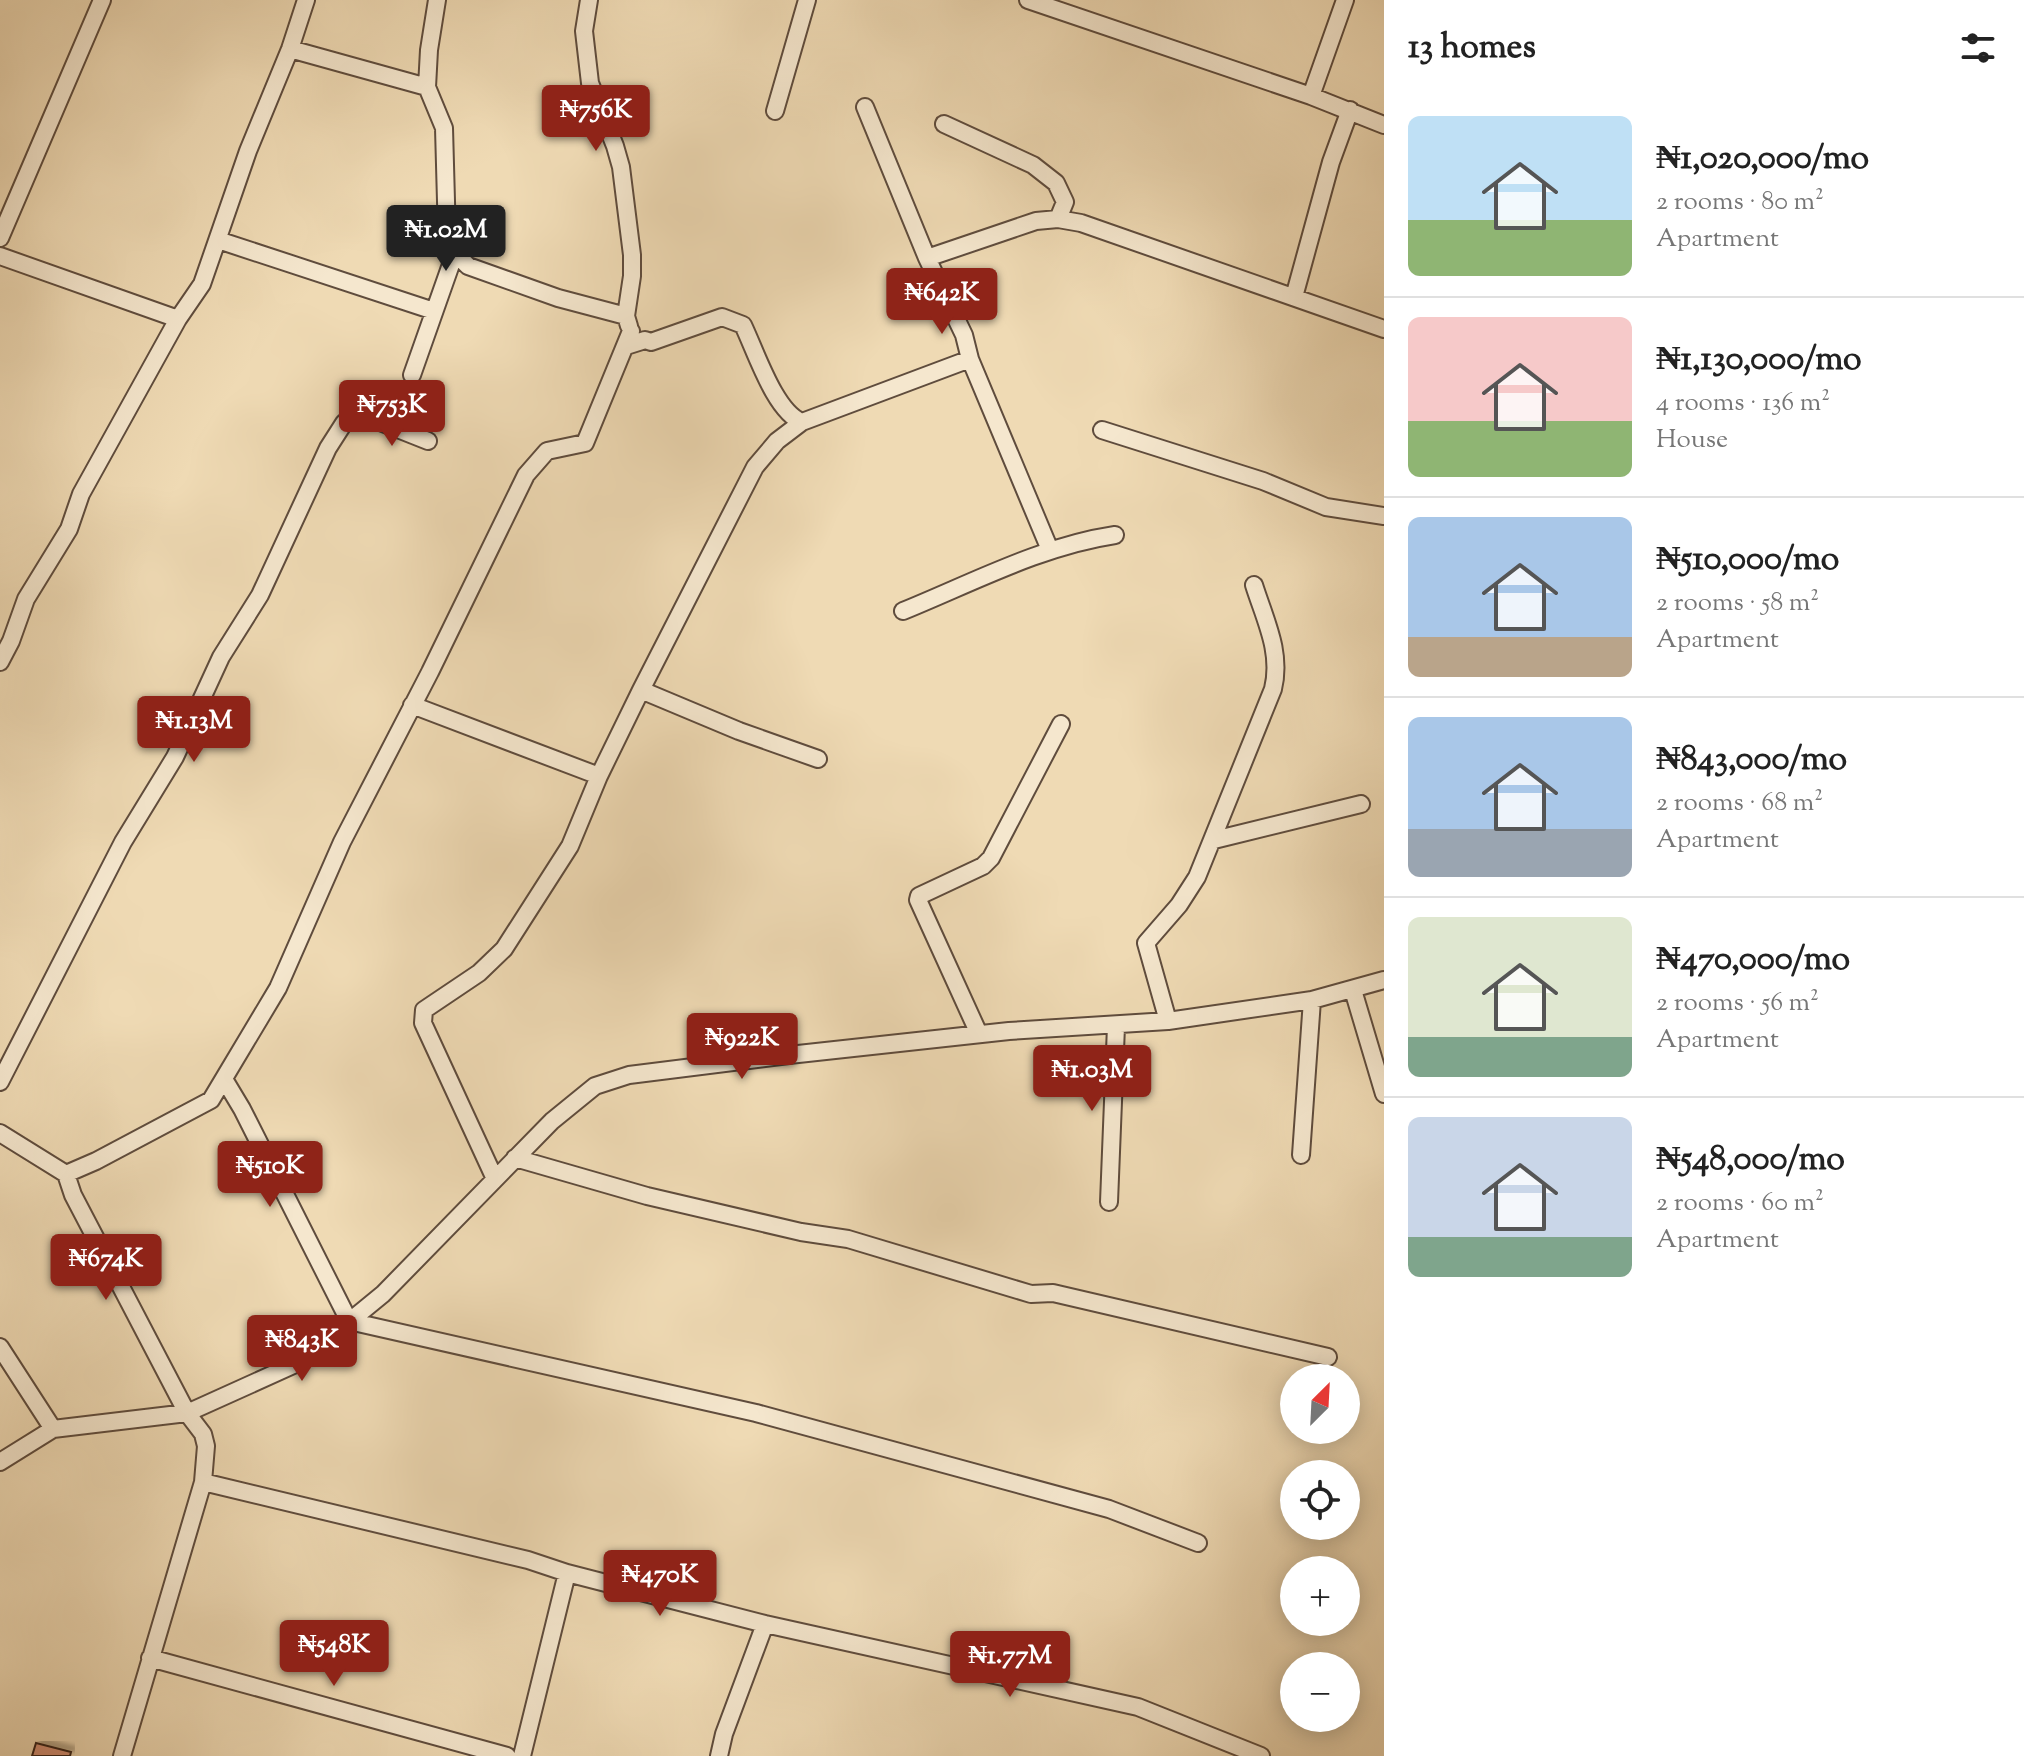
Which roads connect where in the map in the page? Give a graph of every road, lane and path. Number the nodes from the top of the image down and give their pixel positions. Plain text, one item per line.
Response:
1 (102, 0) edge
2 (306, 0) edge
3 (437, 0) edge
4 (589, 0) edge
5 (807, 0) edge
6 (1028, 0) edge
7 (1345, 0) edge
8 (290, 49) junction
9 (427, 87) junction
10 (1311, 96) junction
11 (865, 107) dead end
12 (1350, 110) junction
13 (775, 111) dead end
14 (944, 124) dead end
15 (1384, 125) edge
16 (1058, 219) junction
17 (0, 238) edge
18 (218, 240) junction
19 (455, 253) junction
20 (0, 256) edge
21 (927, 258) junction
22 (1294, 297) junction
23 (434, 311) junction
24 (178, 319) junction
25 (1384, 329) edge
26 (632, 333) junction
27 (970, 359) junction
28 (412, 375) dead end
29 (802, 422) junction
30 (1102, 430) dead end
31 (428, 441) dead end
32 (1384, 516) edge
33 (1115, 535) dead end
34 (1050, 550) junction
35 (1254, 585) dead end
36 (903, 611) dead end
37 (0, 662) edge
38 (641, 690) junction
39 (412, 705) junction
40 (1061, 724) dead end
41 (818, 759) dead end
42 (599, 776) junction
43 (1361, 804) dead end
44 (1214, 840) junction
45 (1384, 980) edge
46 (1353, 990) junction
47 (1312, 1000) junction
48 (1168, 1021) junction
49 (1116, 1026) junction
50 (979, 1034) junction
51 (224, 1079) junction
52 (0, 1082) edge
53 (1384, 1094) edge
54 (0, 1133) edge
55 (1301, 1155) dead end
56 (515, 1158) junction
57 (66, 1174) junction
58 (495, 1179) junction
59 (1109, 1202) dead end
60 (349, 1321) junction
61 (0, 1347) edge
62 (1328, 1357) dead end
63 (187, 1413) junction
64 (53, 1429) junction
65 (0, 1462) edge
66 (203, 1482) junction
67 (1198, 1543) dead end
68 (567, 1573) junction
69 (765, 1624) junction
70 (150, 1658) junction
71 (122, 1756) edge
72 (507, 1756) edge
73 (522, 1756) edge
74 (719, 1756) edge
75 (1261, 1756) edge

1 - 17 street
2 - 8 street
3 - 9 street
4 - 26 street
5 - 13 street
6 - 10 street
7 - 10 street
8 - 9 street
8 - 18 street
9 - 19 street
10 - 12 street
11 - 21 street
12 - 15 street
12 - 22 street
14 - 16 street
16 - 21 street
16 - 22 street
18 - 23 street
18 - 24 street
19 - 23 street
19 - 26 street
20 - 24 street
21 - 27 street
22 - 25 street
23 - 28 street
24 - 37 street
26 - 29 street
26 - 39 street
27 - 29 street
27 - 34 street
29 - 38 street
30 - 32 street
31 - 52 street
33 - 34 street
34 - 36 street
35 - 44 street
38 - 41 street
38 - 42 street
39 - 42 street
39 - 51 street
40 - 50 street
42 - 58 street
43 - 44 street
44 - 48 street
45 - 46 street
46 - 47 street
46 - 53 street
47 - 48 street
47 - 55 street
48 - 49 street
49 - 50 street
49 - 59 street
50 - 56 street
51 - 57 street
51 - 60 street
54 - 57 street
56 - 58 street
56 - 62 street
57 - 63 street
58 - 60 street
60 - 63 street
60 - 67 street
61 - 64 street
63 - 64 street
63 - 66 street
64 - 65 street
66 - 68 street
66 - 70 street
68 - 69 street
68 - 73 street
69 - 74 street
69 - 75 street
70 - 71 street
70 - 72 street

